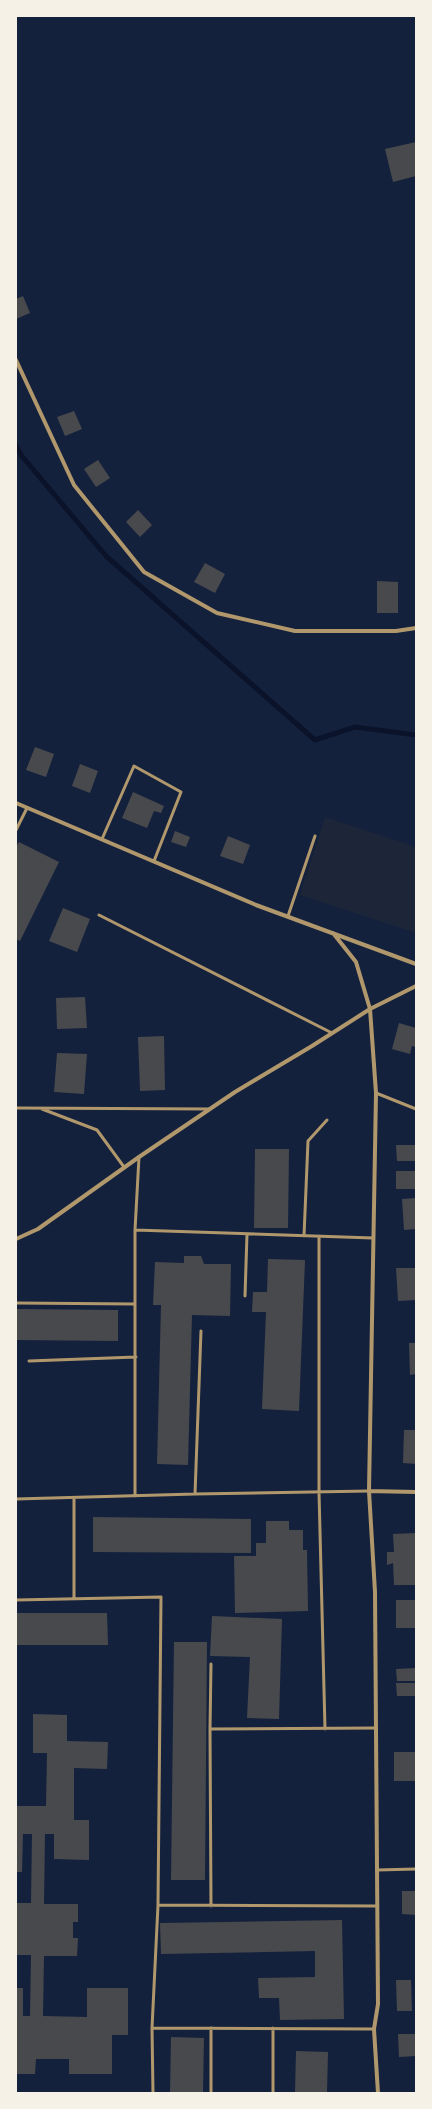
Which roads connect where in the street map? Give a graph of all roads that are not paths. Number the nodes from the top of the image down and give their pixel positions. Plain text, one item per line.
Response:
1 (16, 360) edge
2 (416, 628) edge
3 (16, 803) edge
4 (27, 808) junction
5 (16, 830) edge
6 (314, 836) dead end
7 (102, 839) junction
8 (154, 861) junction
9 (99, 915) dead end
10 (288, 916) junction
11 (333, 933) junction
12 (416, 964) edge
13 (416, 986) edge
14 (370, 1008) junction
15 (332, 1033) junction
16 (376, 1093) junction
17 (16, 1108) edge
18 (40, 1108) junction
19 (416, 1108) edge
20 (210, 1109) junction
21 (327, 1120) dead end
22 (138, 1157) junction
23 (124, 1167) junction
24 (135, 1230) junction
25 (247, 1234) junction
26 (304, 1236) junction
27 (319, 1236) junction
28 (373, 1238) junction
29 (16, 1239) edge
30 (245, 1296) dead end
31 (16, 1303) edge
32 (135, 1304) junction
33 (201, 1331) dead end
34 (136, 1357) junction
35 (28, 1361) dead end
36 (369, 1491) junction
37 (319, 1492) junction
38 (416, 1492) edge
39 (195, 1494) junction
40 (135, 1496) junction
41 (74, 1498) junction
42 (16, 1499) edge
43 (74, 1598) junction
44 (16, 1600) edge
45 (211, 1664) dead end
46 (376, 1728) junction
47 (210, 1729) junction
48 (325, 1729) junction
49 (416, 1869) edge
50 (377, 1870) junction
51 (158, 1905) junction
52 (211, 1906) junction
53 (377, 1906) junction
54 (152, 2028) junction
55 (211, 2028) junction
56 (273, 2028) junction
57 (374, 2029) junction
58 (153, 2093) edge
59 (211, 2093) edge
60 (273, 2093) edge
61 (378, 2093) edge

1 - 2 street
3 - 4 street
4 - 5 lane
4 - 7 street
6 - 10 lane
7 - 8 street
7 - 8 lane
8 - 10 street
9 - 15 lane
10 - 11 street
11 - 12 street
11 - 14 street
13 - 14 street
14 - 15 street
14 - 16 street
15 - 20 street
16 - 19 lane
16 - 28 street
17 - 18 lane
18 - 20 lane
18 - 23 lane
20 - 22 street
21 - 26 lane
22 - 23 street
22 - 24 lane
23 - 29 street
24 - 25 lane
24 - 32 lane
25 - 26 lane
25 - 30 lane
26 - 27 lane
27 - 28 lane
27 - 37 lane
28 - 36 street
31 - 32 lane
32 - 34 lane
33 - 39 lane
34 - 35 lane
34 - 40 lane
36 - 37 lane
36 - 38 street
36 - 46 street
37 - 39 lane
37 - 48 lane
39 - 40 lane
40 - 41 lane
41 - 42 lane
41 - 43 lane
43 - 44 lane
43 - 51 lane
45 - 47 lane
46 - 48 lane
46 - 50 street
47 - 48 lane
47 - 52 lane
49 - 50 lane
50 - 53 street
51 - 52 lane
51 - 54 lane
52 - 53 lane
53 - 57 street
54 - 55 lane
54 - 58 lane
55 - 56 lane
55 - 59 lane
56 - 57 lane
56 - 60 lane
57 - 61 street

